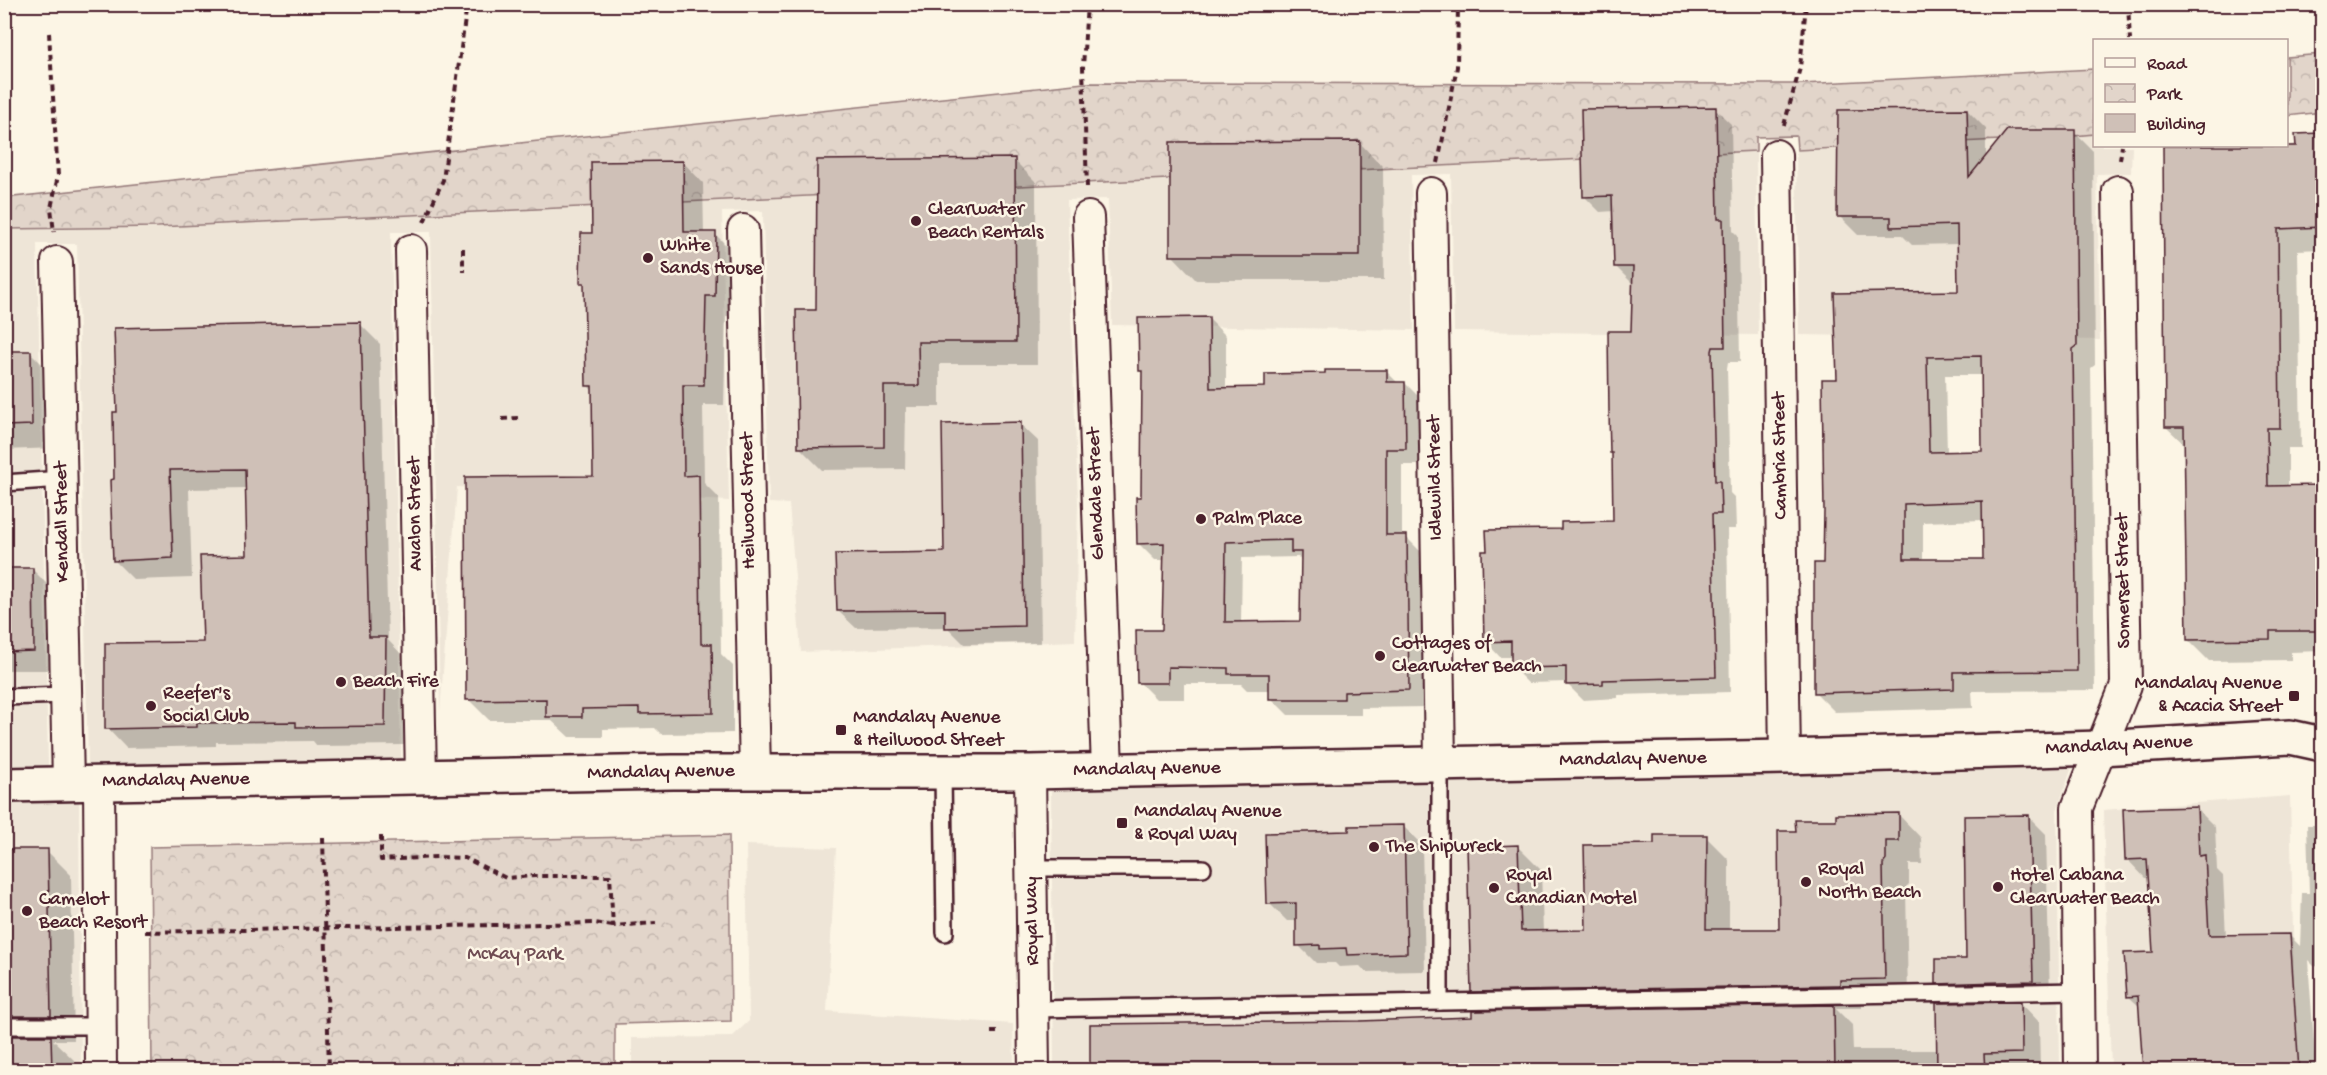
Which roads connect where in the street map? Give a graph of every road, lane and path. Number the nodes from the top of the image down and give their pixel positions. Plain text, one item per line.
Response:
1 (467, 4) edge
2 (1088, 4) edge
3 (1458, 4) edge
4 (1806, 4) edge
5 (2128, 4) edge
6 (49, 33) dead end
7 (2130, 39) edge
8 (1776, 155) joint
9 (2118, 191) dead end
10 (1431, 193) joint
11 (1088, 217) joint
12 (743, 230) dead end
13 (463, 248) dead end
14 (411, 250) joint
15 (57, 262) joint
16 (463, 272) dead end
17 (502, 418) dead end
18 (518, 418) dead end
19 (62, 479) junction
20 (4, 483) edge
21 (66, 695) junction
22 (4, 697) edge
23 (2322, 723) edge
24 (2290, 737) junction
25 (2322, 744) edge
26 (2100, 748) junction
27 (1785, 757) junction
28 (1440, 764) junction
29 (1107, 770) junction
30 (755, 772) junction
31 (943, 772) junction
32 (1030, 772) junction
33 (421, 778) junction
34 (83, 783) junction
35 (4, 784) edge
36 (381, 836) dead end
37 (323, 838) dead end
38 (1032, 868) junction
39 (1203, 868) dead end
40 (656, 923) dead end
41 (613, 926) junction
42 (326, 928) junction
43 (145, 932) dead end
44 (945, 933) dead end
45 (2079, 991) junction
46 (1440, 1002) junction
47 (1034, 1009) junction
48 (4, 1026) edge
49 (101, 1026) junction
50 (101, 1071) edge
51 (328, 1071) edge
52 (1034, 1071) edge
53 (2080, 1071) edge

1 - 14 path
2 - 11 path
3 - 10 path
4 - 8 path
5 - 7 path
6 - 15 path
8 - 27 street, Cambria Street
9 - 26 street, Somerset Street
10 - 28 street, Idlewild Street
11 - 29 street, Glendale Street
12 - 30 street, Heilwood Street
13 - 16 path
14 - 33 street, Avalon Street
15 - 19 street, Kendall Street
17 - 18 path
19 - 20 lane
19 - 21 street, Kendall Street
21 - 22 lane
21 - 34 street, Kendall Street
23 - 24 street, Mandalay Avenue
24 - 25 street, Mandalay Avenue
24 - 26 street, Mandalay Avenue
26 - 27 street, Mandalay Avenue
26 - 45 street, Somerset Street
27 - 28 street, Mandalay Avenue
28 - 29 street, Mandalay Avenue
28 - 46 lane
29 - 32 street, Mandalay Avenue
30 - 31 street, Mandalay Avenue
30 - 33 street, Mandalay Avenue
31 - 32 street, Mandalay Avenue
31 - 44 lane
32 - 38 street, Royal Way
33 - 34 street, Mandalay Avenue
34 - 35 street, Mandalay Avenue
34 - 49 street, Kendall Street
36 - 41 path
37 - 42 path
38 - 39 lane
38 - 47 street, Royal Way
40 - 41 path
41 - 42 path
42 - 43 path
42 - 51 path
45 - 46 lane
45 - 53 street, Somerset Street
46 - 47 lane
47 - 52 street, Royal Way
48 - 49 lane
49 - 50 street, Kendall Street

